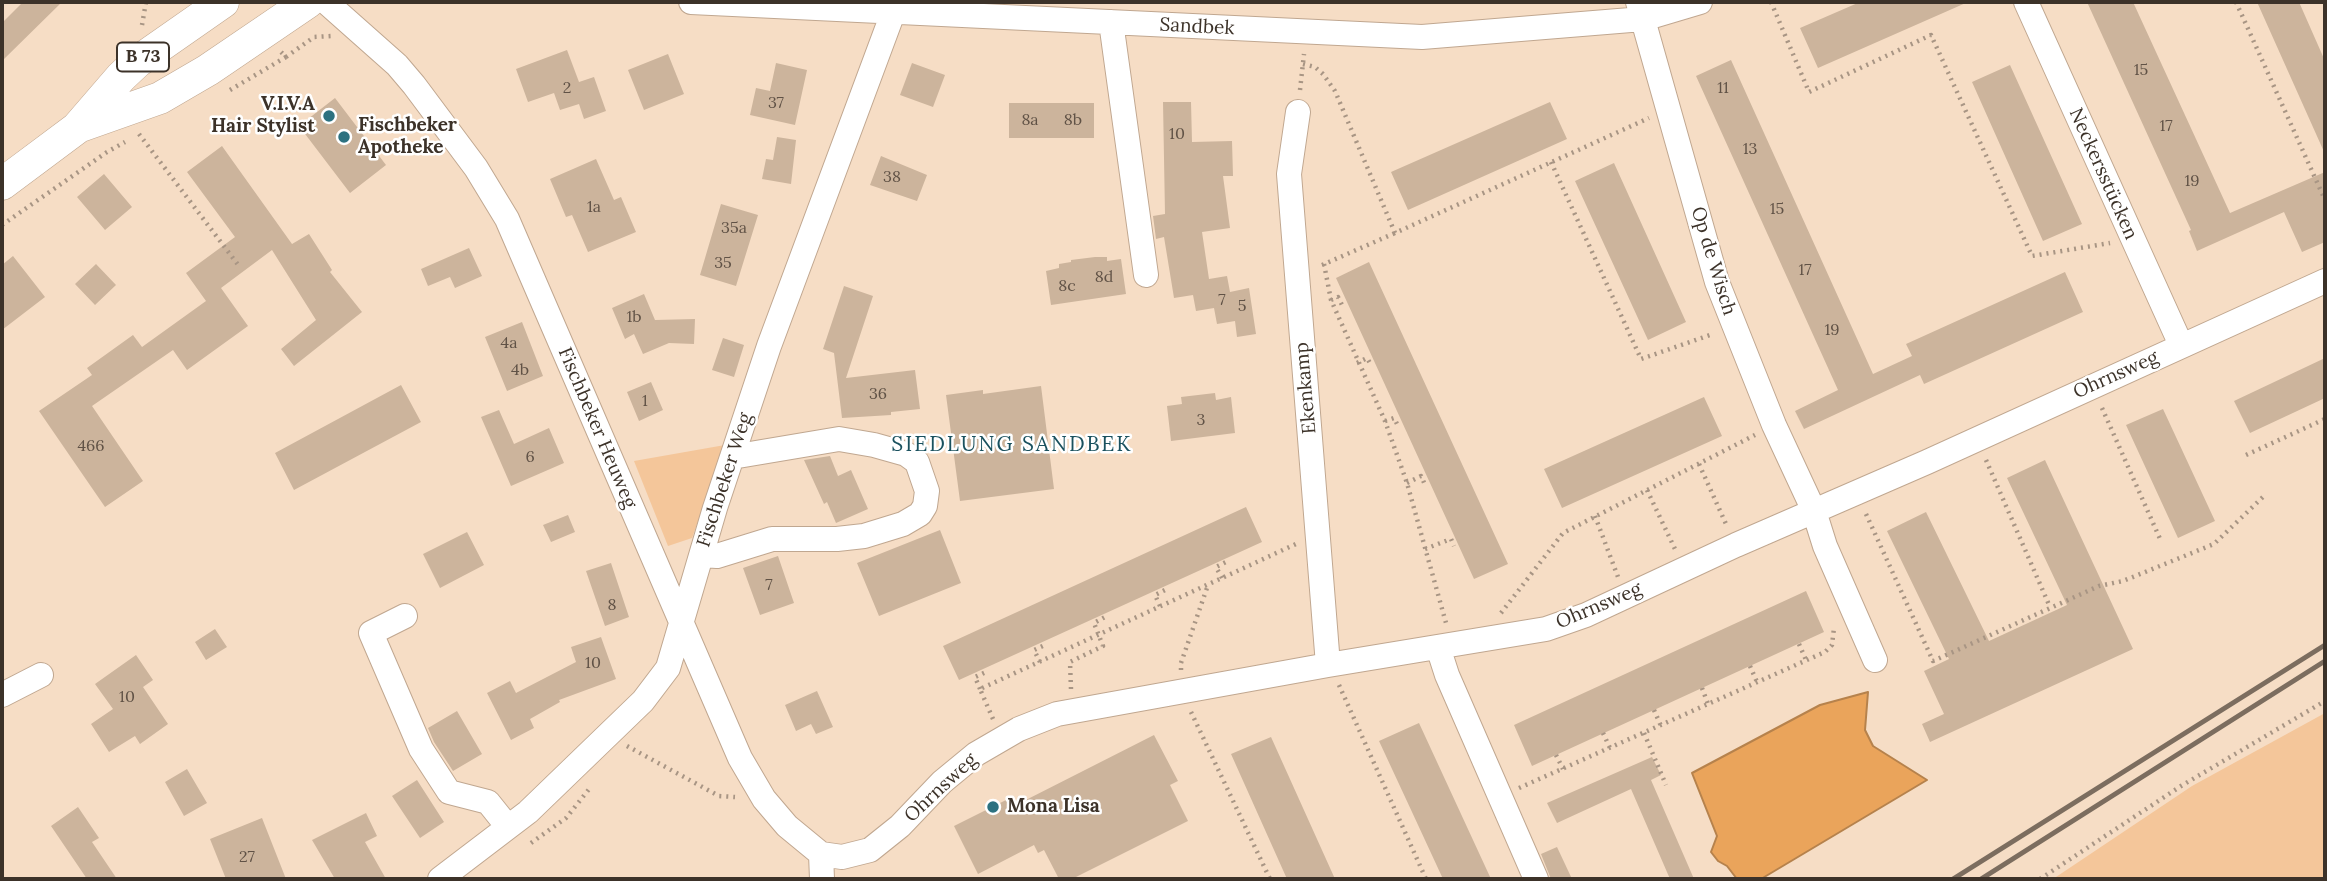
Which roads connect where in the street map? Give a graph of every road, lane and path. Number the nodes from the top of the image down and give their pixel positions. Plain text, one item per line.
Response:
1 (223, 2) edge
2 (308, 2) edge
3 (326, 2) edge
4 (691, 2) edge
5 (1700, 2) edge
6 (1771, 2) edge
7 (2026, 2) edge
8 (2236, 2) edge
9 (895, 7) edge
10 (1641, 10) edge
11 (1111, 23) junction
12 (1306, 32) junction
13 (1303, 64) junction
14 (1669, 109) junction
15 (1298, 112) joint
16 (77, 128) junction
17 (139, 134) dead end
18 (1551, 162) junction
19 (2, 184) edge
20 (2325, 200) edge
21 (1395, 233) junction
22 (2133, 239) junction
23 (1324, 264) junction
24 (239, 266) dead end
25 (1146, 275) dead end
26 (1298, 278) junction
27 (2325, 281) edge
28 (1331, 300) junction
29 (1342, 305) dead end
30 (1734, 327) junction
31 (2181, 345) junction
32 (1357, 363) junction
33 (1371, 365) dead end
34 (2092, 385) junction
35 (2325, 419) edge
36 (1385, 421) junction
37 (1774, 425) junction
38 (1398, 426) dead end
39 (1977, 439) junction
40 (2246, 455) dead end
41 (732, 457) junction
42 (1699, 464) junction
43 (1407, 483) junction
44 (1426, 487) dead end
45 (1647, 490) junction
46 (1856, 492) junction
47 (2265, 495) dead end
48 (1814, 510) junction
49 (1595, 516) junction
50 (1318, 538) junction
51 (2161, 541) dead end
52 (1736, 545) junction
53 (1454, 546) dead end
54 (1425, 549) junction
55 (702, 555) junction
56 (1226, 562) dead end
57 (1685, 569) junction
58 (1222, 578) junction
59 (1208, 584) junction
60 (1167, 589) dead end
61 (1626, 597) junction
62 (1160, 606) junction
63 (2050, 607) junction
64 (405, 616) dead end
65 (1105, 617) dead end
66 (1834, 622) dead end
67 (682, 626) junction
68 (1098, 635) junction
69 (1481, 640) junction
70 (1799, 644) dead end
71 (1045, 645) dead end
72 (1445, 646) junction
73 (1806, 660) junction
74 (1875, 660) dead end
75 (1040, 662) junction
76 (1328, 665) junction
77 (1750, 666) dead end
78 (986, 672) dead end
79 (41, 675) dead end
80 (1070, 679) dead end
81 (1757, 682) junction
82 (1702, 688) dead end
83 (980, 689) junction
84 (1183, 691) junction
85 (2, 695) edge
86 (2325, 701) edge
87 (1708, 704) junction
88 (1654, 710) dead end
89 (990, 712) dead end
90 (1661, 726) junction
91 (1604, 733) dead end
92 (1644, 733) junction
93 (623, 744) dead end
94 (1610, 748) junction
95 (1556, 755) dead end
96 (1563, 769) junction
97 (1666, 785) dead end
98 (1516, 790) dead end
99 (764, 799) junction
100 (508, 827) junction
101 (821, 854) junction
102 (440, 879) edge
103 (822, 879) edge
104 (1270, 879) edge
105 (1426, 879) edge
106 (1536, 879) edge
107 (2040, 879) edge

1 - 16 main road, B 73
2 - 16 main road, B 73
3 - 67 street, Fischbeker Heuweg
4 - 9 street, Sandbek
5 - 10 street, Sandbek
6 - 22 path
7 - 22 street, Neckersstücken
8 - 20 path
9 - 11 street, Sandbek
9 - 41 street, Fischbeker Weg
10 - 12 street, Sandbek
10 - 14 street, Op de Wisch
11 - 12 street, Sandbek
11 - 25 street
12 - 13 path
13 - 15 path
13 - 21 path
14 - 18 path
14 - 30 street, Op de Wisch
15 - 26 street, Ekenkamp
16 - 19 main road, B 73
17 - 24 path
18 - 21 path
18 - 30 path
21 - 23 path
22 - 31 street, Neckersstücken
23 - 26 path
23 - 28 path
26 - 50 street, Ekenkamp
27 - 31 street, Ohrnsweg
28 - 29 path
28 - 32 path
30 - 37 street, Op de Wisch
31 - 34 street, Ohrnsweg
32 - 33 path
32 - 36 path
34 - 39 street, Ohrnsweg
34 - 51 path
35 - 40 path
36 - 38 path
36 - 43 path
37 - 42 path
37 - 48 street, Op de Wisch
39 - 46 street, Ohrnsweg
39 - 63 path
41 - 55 street, Fischbeker Weg
41 - 55 street
42 - 45 path
42 - 52 path
43 - 44 path
43 - 54 path
45 - 49 path
45 - 57 path
46 - 48 street, Ohrnsweg
46 - 63 path
47 - 63 path
48 - 52 street, Ohrnsweg
48 - 74 street, Op de Wisch
49 - 61 path
49 - 69 path
50 - 58 path
50 - 76 street, Ekenkamp
52 - 57 street, Ohrnsweg
53 - 54 path
54 - 72 path
55 - 67 street, Fischbeker Weg
56 - 58 path
57 - 61 street, Ohrnsweg
58 - 59 path
59 - 62 path
59 - 84 path
60 - 62 path
61 - 69 street, Ohrnsweg
62 - 68 path
64 - 100 street
65 - 68 path
66 - 73 path
67 - 99 street, Fischbeker Heuweg
67 - 100 street, Fischbeker Weg
68 - 75 path
68 - 80 path
69 - 72 street, Ohrnsweg
70 - 73 path
71 - 75 path
72 - 76 street, Ohrnsweg
72 - 106 street
73 - 81 path
75 - 83 path
76 - 84 street, Ohrnsweg
76 - 105 path
77 - 81 path
78 - 83 path
79 - 85 street
81 - 87 path
82 - 87 path
83 - 89 path
84 - 101 street, Ohrnsweg
84 - 104 path
86 - 107 path
87 - 90 path
88 - 90 path
90 - 92 path
91 - 94 path
92 - 94 path
92 - 97 path
93 - 99 path
94 - 96 path
95 - 96 path
96 - 98 path
99 - 101 street, Fischbeker Heuweg
100 - 102 street, Fischbeker Weg
101 - 103 street

